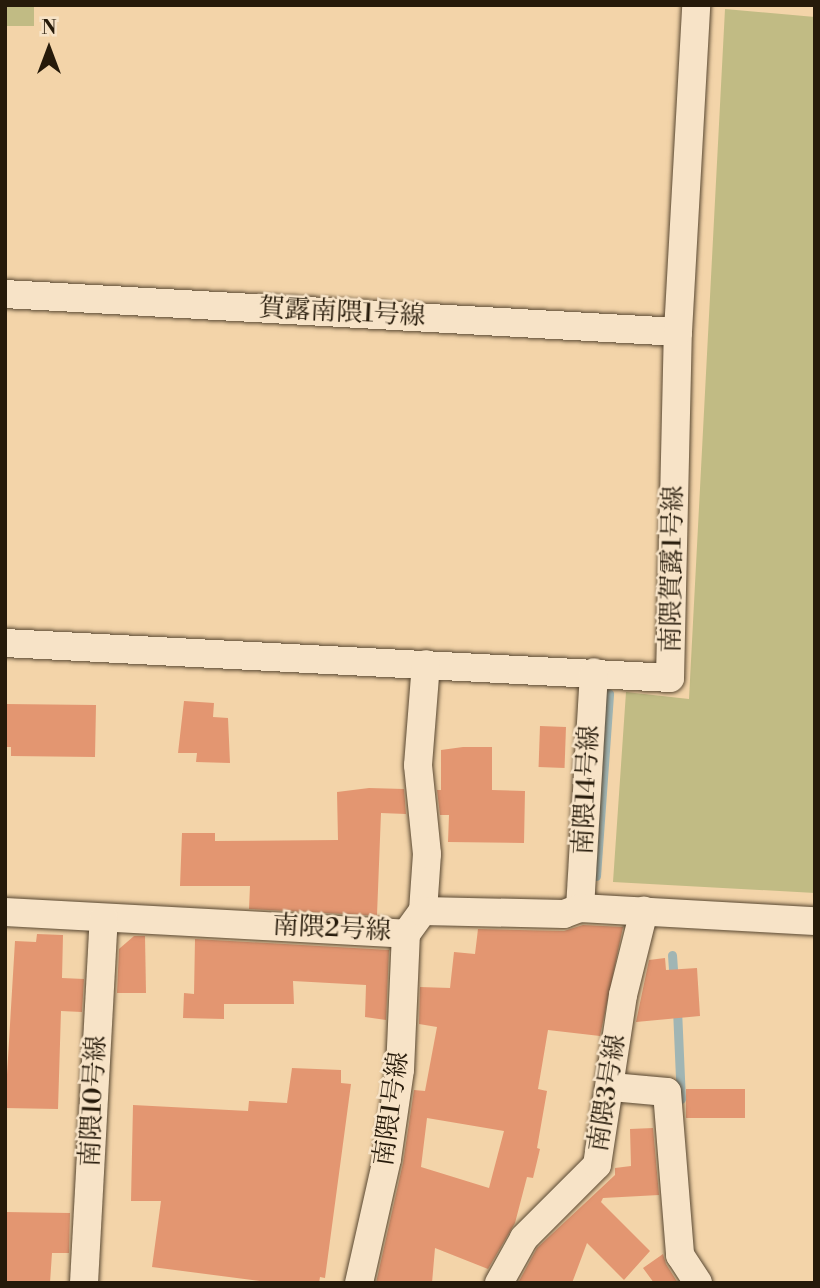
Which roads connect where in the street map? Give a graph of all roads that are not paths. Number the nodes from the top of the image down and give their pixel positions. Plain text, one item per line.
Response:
1 (696, 5) edge
2 (5, 293) edge
3 (678, 332) junction
4 (5, 643) edge
5 (426, 664) junction
6 (594, 672) junction
7 (580, 908) junction
8 (423, 911) junction
9 (644, 911) junction
10 (5, 912) edge
11 (104, 919) junction
12 (815, 921) edge
13 (406, 934) junction
14 (612, 1087) junction
15 (84, 1283) edge
16 (359, 1283) edge
17 (499, 1283) edge
18 (698, 1283) edge

1 - 3 street, 南隈賀露1号線
2 - 3 street, 賀露南隈1号線
3 - 6 street, 南隈賀露1号線
4 - 5 street, 南隈賀露1号線
5 - 6 street, 南隈賀露1号線
5 - 8 street
6 - 7 street, 南隈14号線
7 - 8 street, 南隈2号線
7 - 9 street, 南隈2号線
8 - 13 street, 南隈2号線
9 - 12 street, 南隈2号線
9 - 14 street, 南隈3号線
10 - 11 street, 南隈2号線
11 - 13 street, 南隈2号線
11 - 15 street, 南隈10号線
13 - 16 street, 南隈1号線
14 - 17 street, 南隈3号線
14 - 18 street

